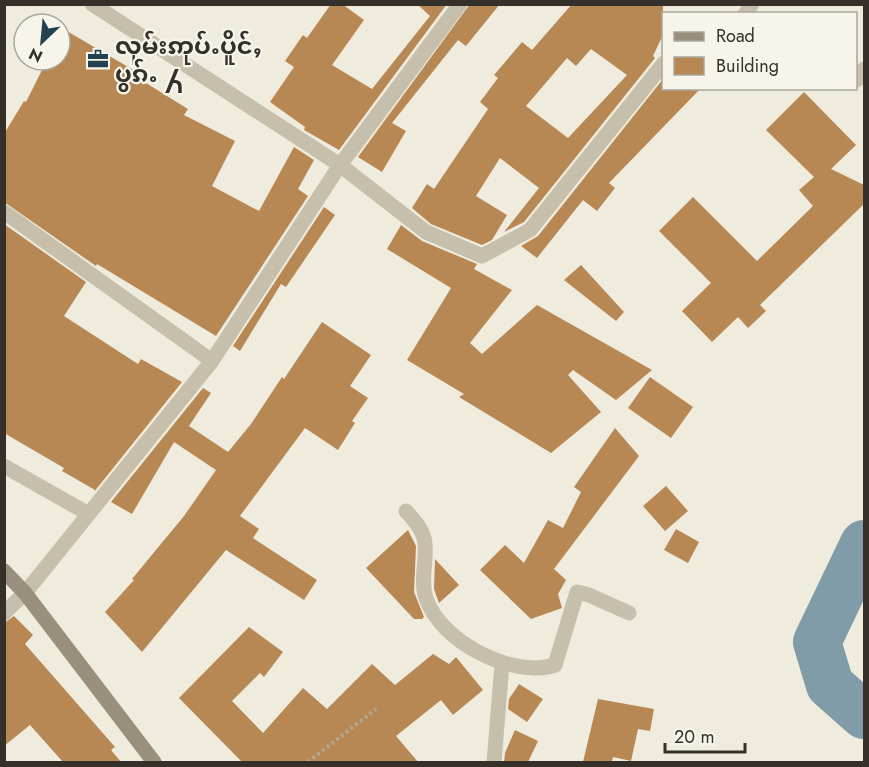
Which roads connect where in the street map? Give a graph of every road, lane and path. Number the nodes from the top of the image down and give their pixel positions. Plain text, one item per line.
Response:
1 (92, 4) edge
2 (460, 4) edge
3 (662, 64) edge
4 (340, 165) junction
5 (4, 212) edge
6 (212, 361) junction
7 (4, 466) edge
8 (406, 511) dead end
9 (87, 513) junction
10 (4, 571) edge
11 (25, 592) junction
12 (4, 613) edge
13 (630, 613) dead end
14 (502, 664) junction
15 (376, 709) dead end
16 (154, 762) edge
17 (308, 762) edge
18 (494, 762) edge

1 - 4 street
2 - 4 street
3 - 4 street
4 - 6 street
5 - 6 street
6 - 9 street
7 - 9 street
8 - 14 street
9 - 11 street
10 - 11 main road
11 - 12 street
11 - 16 main road
13 - 14 street
14 - 18 street
15 - 17 path

